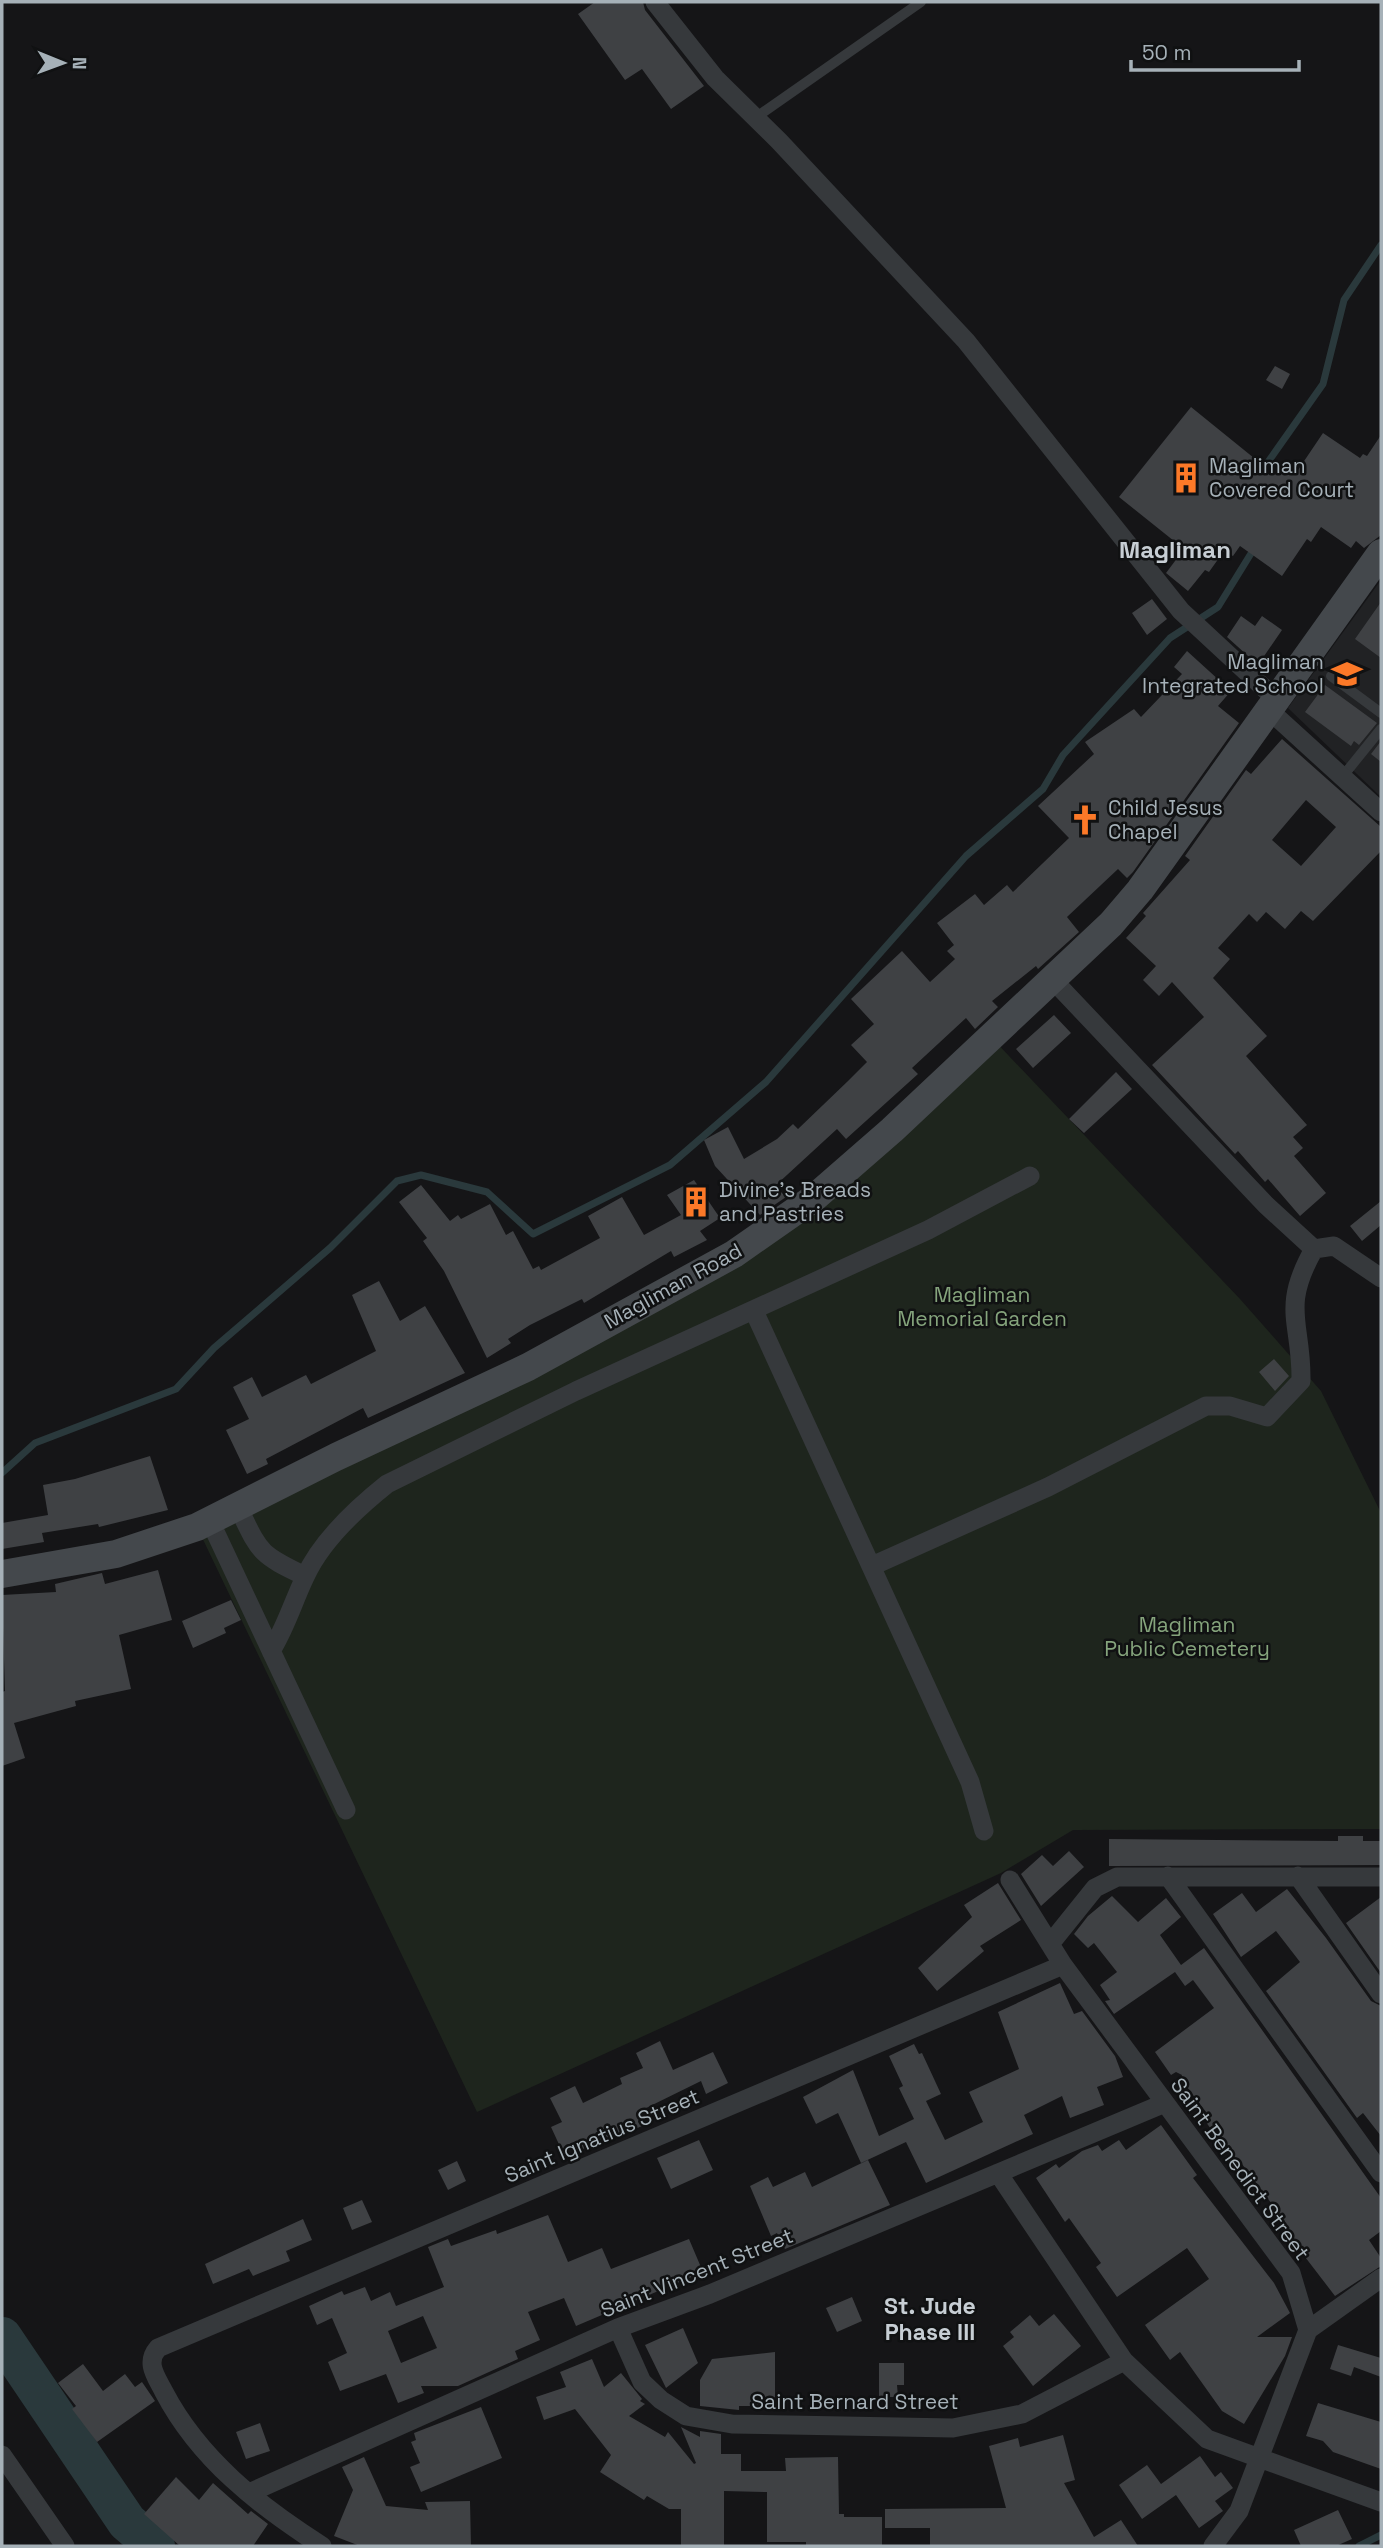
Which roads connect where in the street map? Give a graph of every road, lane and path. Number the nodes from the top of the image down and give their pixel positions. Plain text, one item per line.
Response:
1 (655, 2) edge
2 (920, 2) edge
3 (755, 117) junction
4 (1381, 554) edge
5 (1331, 676) dead end
6 (1273, 706) junction
7 (1381, 713) edge
8 (1381, 729) edge
9 (1343, 776) junction
10 (1381, 813) edge
11 (1053, 980) junction
12 (1030, 1176) dead end
13 (1314, 1249) junction
14 (1381, 1278) edge
15 (754, 1311) junction
16 (237, 1507) junction
17 (210, 1521) junction
18 (872, 1566) junction
19 (2, 1574) edge
20 (305, 1576) junction
21 (271, 1651) junction
22 (346, 1810) dead end
23 (984, 1831) dead end
24 (1168, 1876) junction
25 (1298, 1876) junction
26 (1381, 1877) edge
27 (1010, 1881) dead end
28 (1050, 1944) junction
29 (1063, 1965) junction
30 (1381, 1994) edge
31 (1165, 2103) junction
32 (998, 2173) junction
33 (1381, 2173) edge
34 (1381, 2278) edge
35 (618, 2328) junction
36 (1308, 2330) junction
37 (1124, 2361) junction
38 (1259, 2460) junction
39 (5, 2466) edge
40 (249, 2493) junction
41 (1373, 2499) edge
42 (65, 2546) edge
43 (321, 2546) edge
44 (1213, 2546) edge

1 - 3 street
2 - 3 lane
3 - 6 street
4 - 6 street, Magliman Road
5 - 7 lane
6 - 9 street
6 - 11 street, Magliman Road
8 - 9 lane
9 - 10 street
11 - 13 street
11 - 16 street, Magliman Road
12 - 15 street
13 - 14 street
13 - 18 street
15 - 18 street
15 - 20 street
16 - 17 street, Magliman Road
16 - 20 street
17 - 19 street, Magliman Road
17 - 21 street
18 - 23 street
20 - 21 street
21 - 22 street
24 - 25 street
24 - 28 street
24 - 33 street
25 - 26 street
25 - 30 street
27 - 28 street, Saint Benedict Street
28 - 29 street, Saint Benedict Street
29 - 31 street, Saint Benedict Street
29 - 40 street, Saint Ignatius Street
31 - 32 street, Saint Vincent Street
31 - 36 street, Saint Benedict Street
32 - 35 street, Saint Vincent Street
32 - 37 street
34 - 36 street
35 - 37 street, Saint Bernard Street
35 - 40 street, Saint Vincent Street
36 - 38 street
37 - 38 street
38 - 41 street
38 - 44 street
39 - 42 street
40 - 43 street

